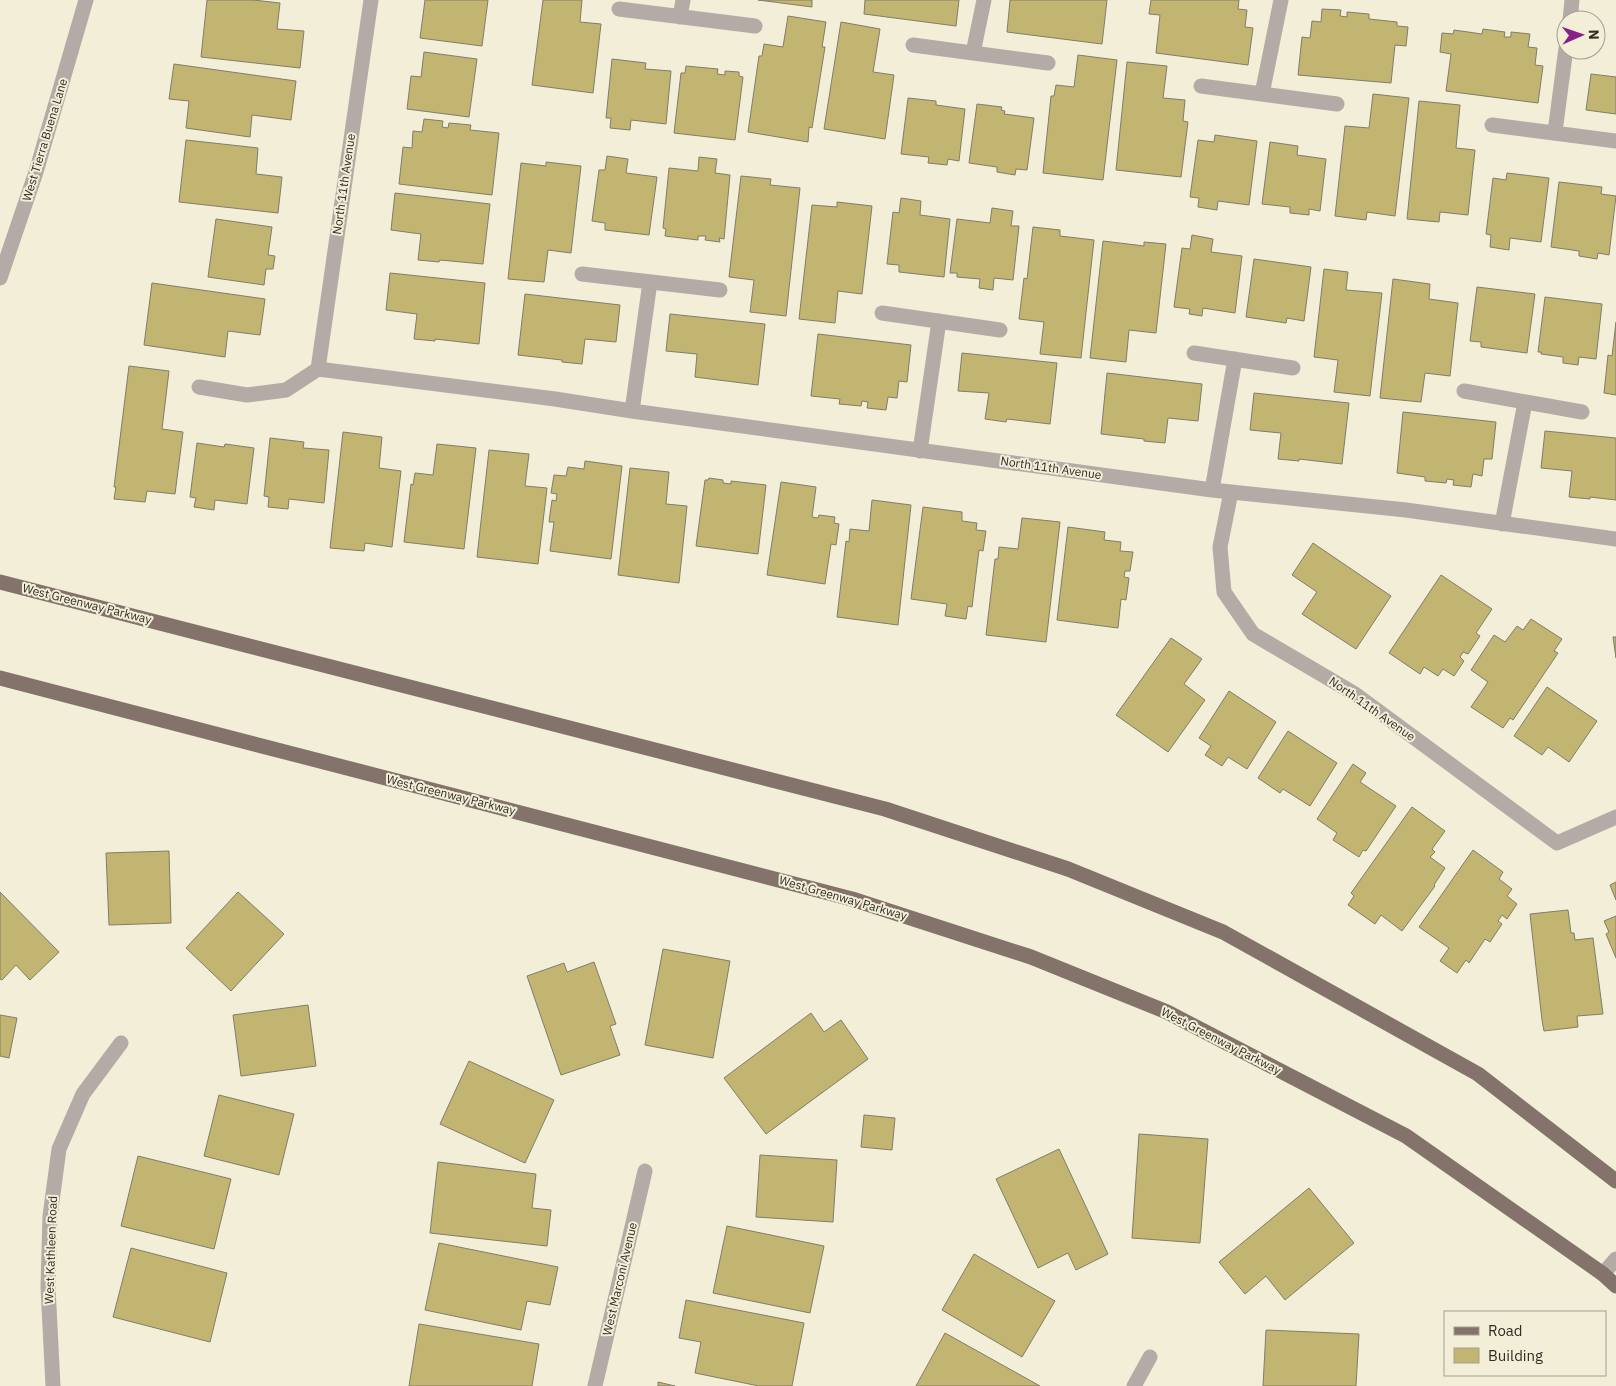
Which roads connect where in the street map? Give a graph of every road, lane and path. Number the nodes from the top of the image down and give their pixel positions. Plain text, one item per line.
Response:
1 (86, 0) edge
2 (371, 0) edge
3 (684, 0) edge
4 (984, 0) edge
5 (1281, 0) edge
6 (619, 9) dead end
7 (680, 17) junction
8 (755, 26) dead end
9 (913, 45) dead end
10 (973, 53) junction
11 (1564, 60) edge
12 (1048, 63) dead end
13 (1201, 86) dead end
14 (1262, 94) junction
15 (1337, 104) dead end
16 (1492, 125) dead end
17 (1555, 132) junction
18 (1616, 141) edge
19 (582, 274) dead end
20 (0, 278) edge
21 (650, 282) junction
22 (720, 290) dead end
23 (882, 313) dead end
24 (939, 321) junction
25 (1000, 330) dead end
26 (1194, 352) dead end
27 (1235, 359) junction
28 (1293, 368) dead end
29 (318, 369) junction
30 (199, 387) dead end
31 (1464, 391) dead end
32 (1525, 402) junction
33 (632, 411) junction
34 (1582, 412) dead end
35 (920, 450) junction
36 (1212, 490) junction
37 (1231, 492) junction
38 (1502, 524) junction
39 (1616, 539) edge
40 (0, 582) edge
41 (0, 678) edge
42 (1616, 817) edge
43 (121, 1043) dead end
44 (644, 1171) dead end
45 (1616, 1181) edge
46 (1616, 1259) edge
47 (1603, 1274) junction
48 (1616, 1286) edge
49 (1150, 1357) dead end
50 (53, 1386) edge
51 (595, 1386) edge
52 (1134, 1386) edge

1 - 20 street, West Tierra Buena Lane
2 - 29 street, North 11th Avenue
3 - 7 street
4 - 10 street
5 - 14 street
6 - 7 street
7 - 8 street
9 - 10 street
10 - 12 street
11 - 17 street
13 - 14 street
14 - 15 street
16 - 17 street
17 - 18 street
19 - 21 street
21 - 22 street
21 - 33 street
23 - 24 street
24 - 25 street
24 - 35 street
26 - 27 street
27 - 28 street
27 - 36 street
29 - 30 street
29 - 33 street, North 11th Avenue
31 - 32 street
32 - 34 street
32 - 38 street
33 - 35 street, North 11th Avenue
35 - 36 street, North 11th Avenue
36 - 37 street, North 11th Avenue
37 - 38 street, North 11th Avenue
37 - 42 street, North 11th Avenue
38 - 39 street, North 11th Avenue
40 - 45 main road, West Greenway Parkway
41 - 47 main road, West Greenway Parkway
43 - 50 street, West Kathleen Road
44 - 51 street, West Marconi Avenue
46 - 47 street
47 - 48 main road, West Greenway Parkway
49 - 52 street

